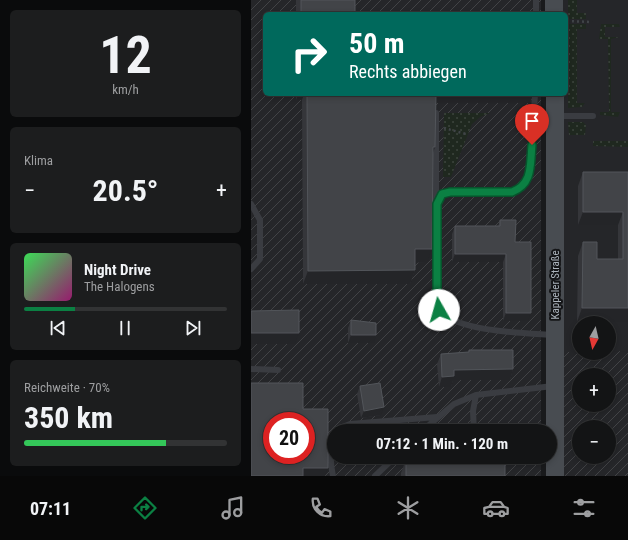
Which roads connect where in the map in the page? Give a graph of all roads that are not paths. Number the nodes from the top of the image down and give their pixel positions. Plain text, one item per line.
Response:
1 (536, 0) edge
2 (554, 0) edge
3 (537, 12) edge
4 (554, 12) edge
5 (535, 96) edge
6 (555, 96) edge
7 (437, 112) edge
8 (555, 116) junction
9 (593, 116) dead end
10 (251, 204) edge
11 (437, 204) junction
12 (251, 269) edge
13 (555, 335) junction
14 (251, 369) edge
15 (278, 370) dead end
16 (555, 386) junction
17 (476, 395) junction
18 (437, 417) junction
19 (349, 424) edge
20 (430, 424) edge
21 (474, 424) edge
22 (331, 464) edge
23 (388, 464) edge
24 (333, 476) edge
25 (375, 476) edge
26 (555, 476) edge

1 - 3 lane
2 - 4 street
5 - 11 lane
6 - 8 street, Kappeler Straße
7 - 11 lane
8 - 9 lane
8 - 13 street, Kappeler Straße
10 - 12 lane
11 - 13 lane
13 - 16 street, Kappeler Straße
14 - 15 lane
16 - 17 lane
16 - 26 street, Kappeler Straße
17 - 18 lane
17 - 21 lane
18 - 19 lane
18 - 20 lane
22 - 24 lane
23 - 25 lane

